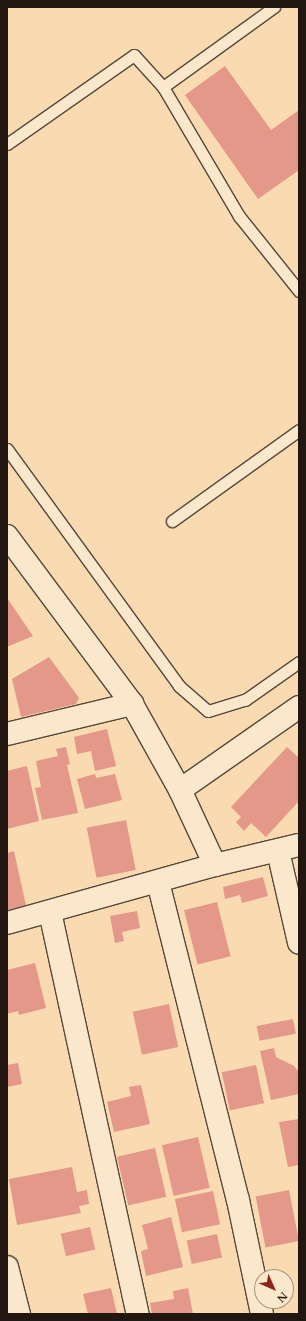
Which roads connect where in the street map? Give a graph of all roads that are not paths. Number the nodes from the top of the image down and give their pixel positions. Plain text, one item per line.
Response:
1 (274, 7) edge
2 (163, 87) junction
3 (7, 144) edge
4 (299, 291) edge
5 (299, 430) edge
6 (7, 449) edge
7 (172, 521) dead end
8 (10, 546) edge
9 (299, 662) edge
10 (132, 704) junction
11 (299, 707) edge
12 (7, 734) edge
13 (180, 790) junction
14 (299, 845) edge
15 (278, 851) junction
16 (215, 865) junction
17 (158, 882) junction
18 (50, 912) junction
19 (7, 923) edge
20 (299, 943) edge
21 (7, 1267) edge
22 (19, 1314) edge
23 (138, 1314) edge
24 (262, 1314) edge

1 - 2 lane
2 - 3 lane
2 - 4 lane
5 - 7 lane
6 - 9 lane
8 - 10 street
10 - 12 street
10 - 13 street
11 - 13 street
13 - 16 street
14 - 15 street
15 - 16 street
15 - 20 street
16 - 17 street
17 - 18 street
17 - 24 street
18 - 19 street
18 - 23 street
21 - 22 street

